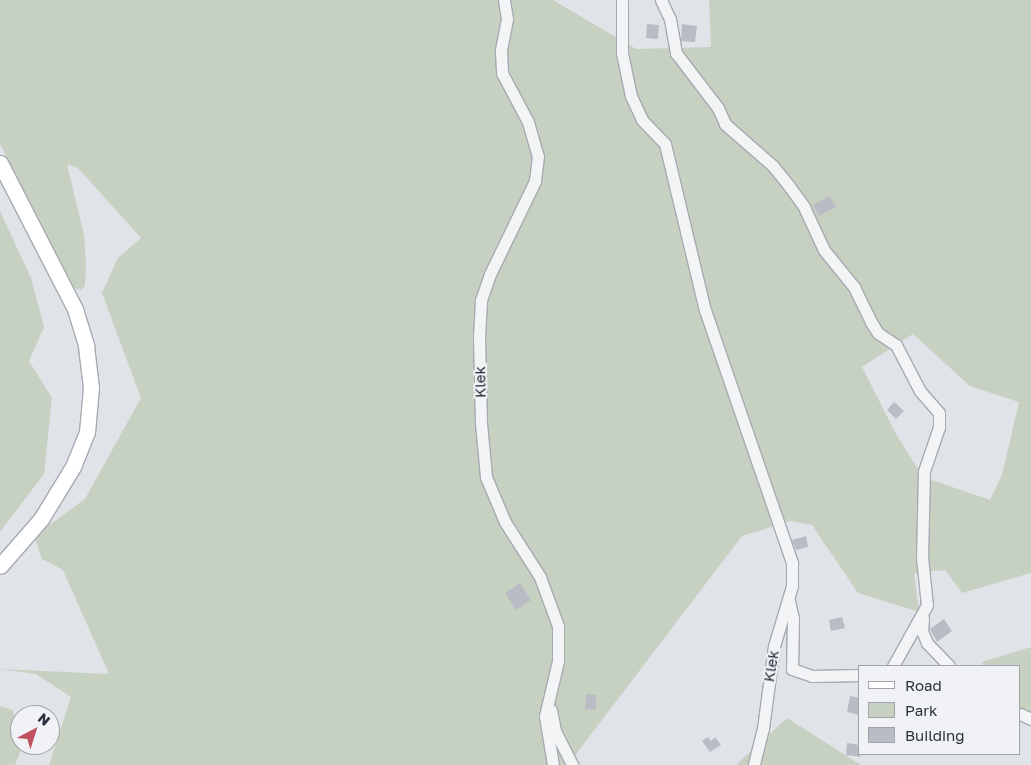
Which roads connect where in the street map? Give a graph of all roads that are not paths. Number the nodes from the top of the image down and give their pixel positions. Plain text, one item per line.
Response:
1 (504, 0) edge
2 (622, 0) edge
3 (661, 0) edge
4 (0, 163) edge
5 (0, 566) edge
6 (789, 600) junction
7 (923, 613) junction
8 (894, 665) edge
9 (948, 665) edge
10 (858, 675) edge
11 (550, 693) junction
12 (553, 765) edge
13 (572, 765) edge
14 (754, 765) edge

1 - 11 street, Klek
2 - 6 street, Klek
3 - 7 street
4 - 5 main road
6 - 10 street
6 - 14 street, Klek
7 - 8 street
7 - 9 street
11 - 12 street, Klek
11 - 13 street

